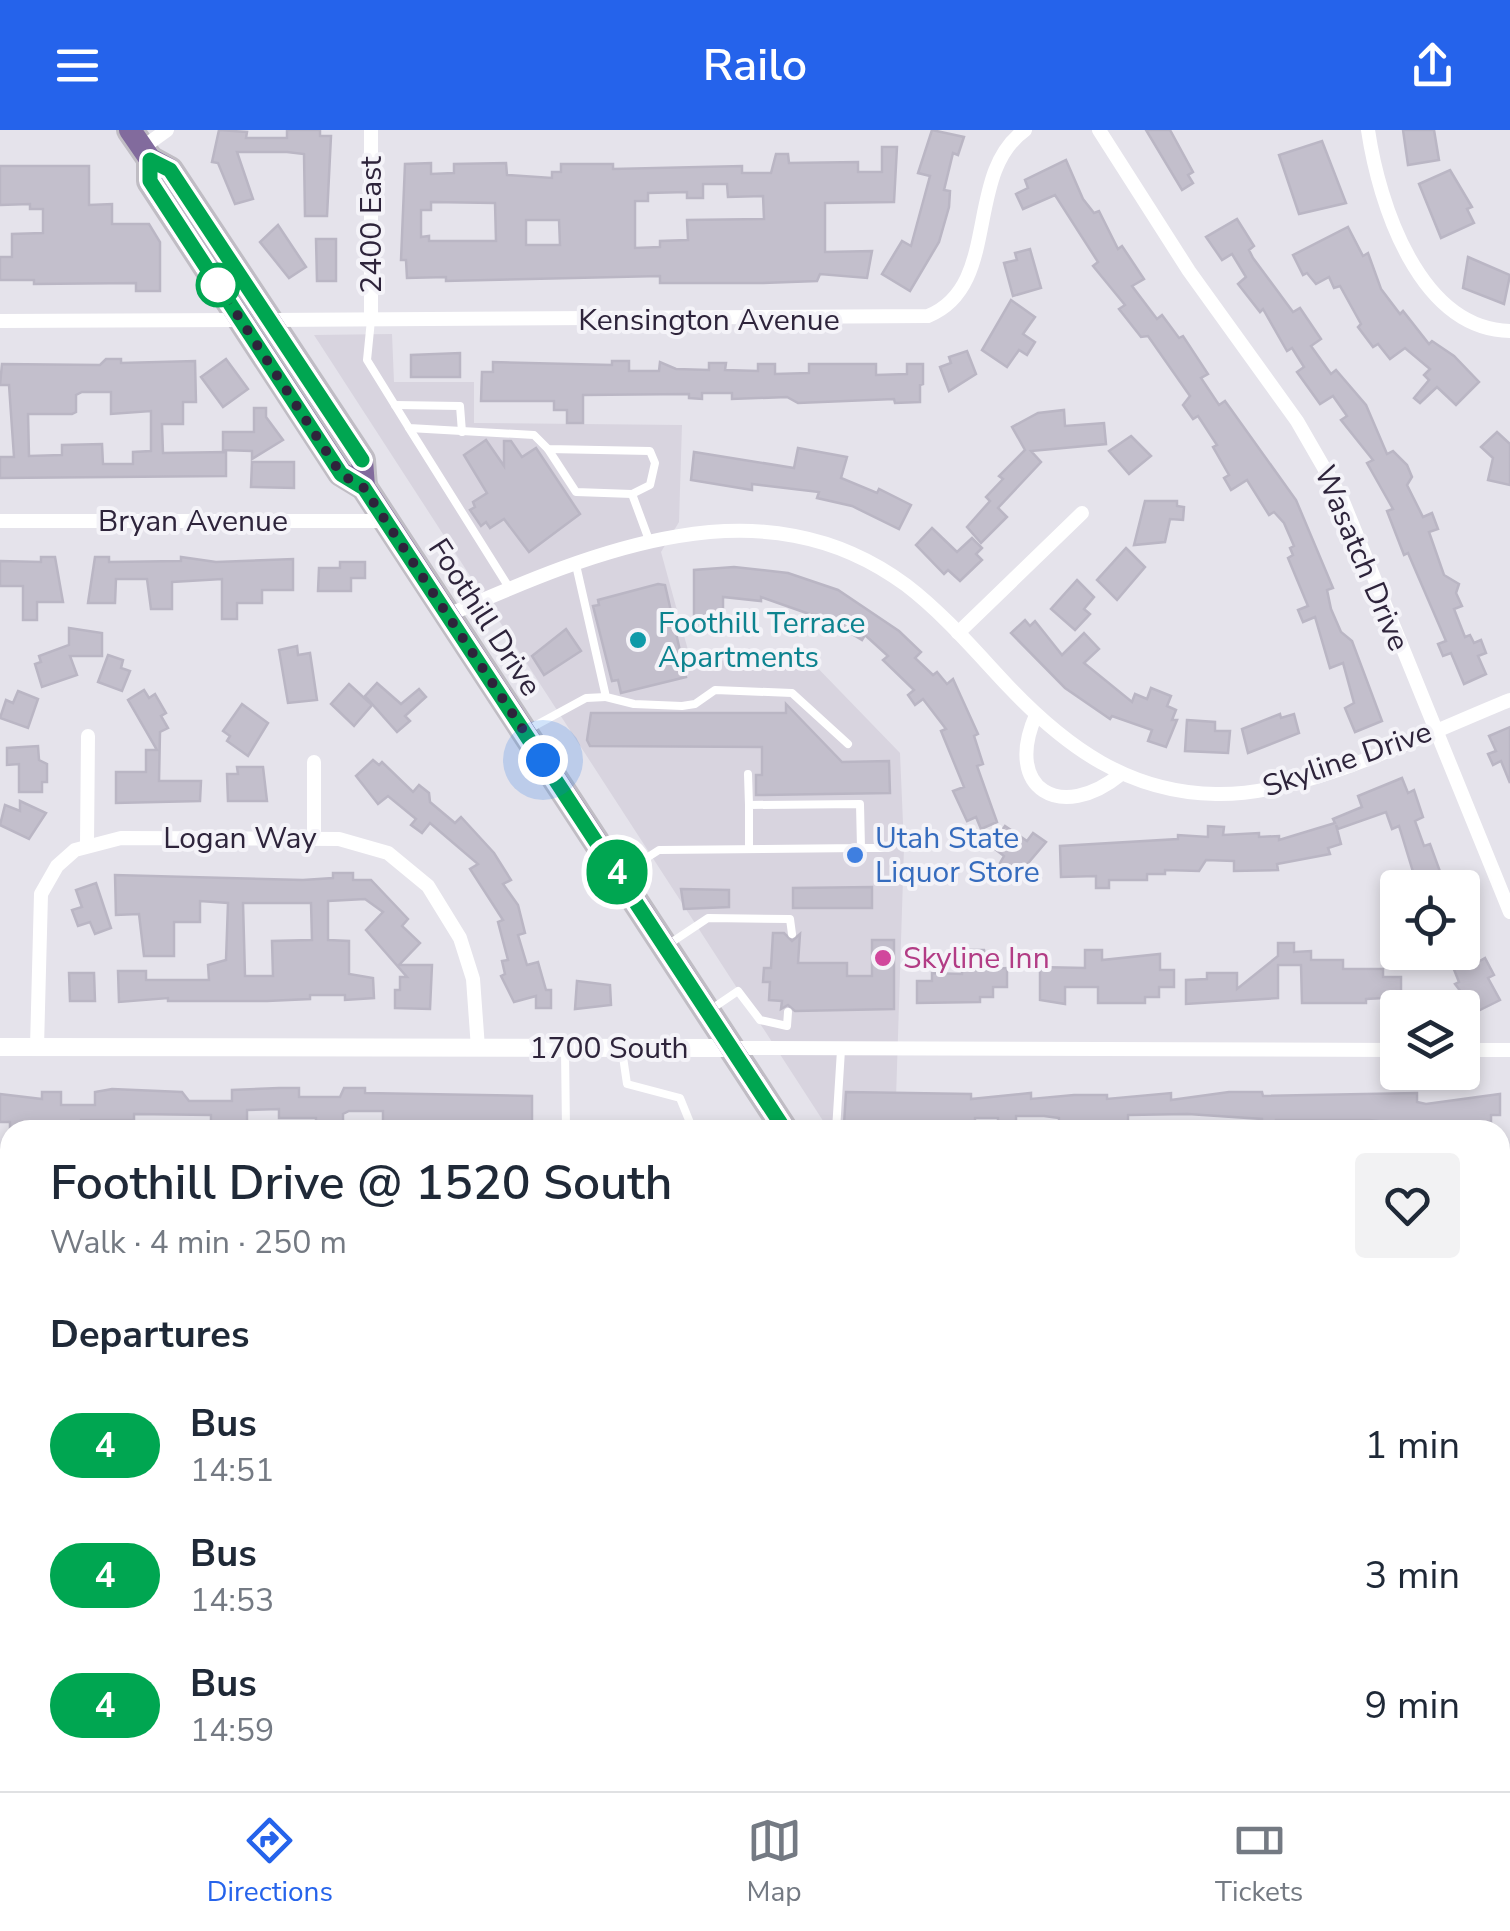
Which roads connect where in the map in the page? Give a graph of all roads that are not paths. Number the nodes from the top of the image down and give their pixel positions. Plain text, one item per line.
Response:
1 (167, 130) edge
2 (372, 130) edge
3 (1025, 130) edge
4 (1099, 130) edge
5 (1368, 130) edge
6 (141, 146) edge
7 (0, 320) edge
8 (240, 320) junction
9 (269, 320) junction
10 (371, 320) junction
11 (1510, 330) edge
12 (395, 405) junction
13 (410, 428) junction
14 (462, 432) junction
15 (548, 450) junction
16 (364, 488) junction
17 (632, 494) junction
18 (1082, 512) dead end
19 (0, 521) edge
20 (386, 521) junction
21 (649, 540) junction
22 (576, 565) junction
23 (510, 589) junction
24 (448, 615) junction
25 (958, 633) junction
26 (606, 696) junction
27 (1510, 700) edge
28 (1036, 716) junction
29 (524, 731) junction
30 (1434, 731) junction
31 (88, 736) dead end
32 (848, 744) dead end
33 (314, 762) dead end
34 (748, 774) dead end
35 (1121, 774) junction
36 (749, 805) junction
37 (314, 838) junction
38 (87, 844) junction
39 (861, 848) junction
40 (882, 848) dead end
41 (749, 849) junction
42 (620, 876) junction
43 (1510, 912) edge
44 (792, 934) dead end
45 (665, 947) junction
46 (707, 1012) junction
47 (788, 1012) dead end
48 (0, 1046) edge
49 (37, 1047) junction
50 (478, 1048) junction
51 (566, 1048) junction
52 (622, 1048) junction
53 (731, 1048) junction
54 (841, 1050) junction
55 (1380, 1050) edge
56 (1480, 1050) edge
57 (1510, 1050) edge
58 (566, 1120) edge
59 (689, 1120) edge
60 (778, 1120) edge
61 (837, 1120) edge

1 - 6 street
2 - 10 street, 2400 East
3 - 10 street, Kensington Avenue
4 - 30 street, Wasatch Drive
5 - 11 street
6 - 8 main road, Foothill Drive
6 - 9 main road, Foothill Drive
7 - 8 street
8 - 16 main road, Foothill Drive
9 - 10 street, Kensington Avenue
9 - 16 main road, Foothill Drive
10 - 12 lane
12 - 13 lane
12 - 14 lane
13 - 14 lane
13 - 23 lane
14 - 15 lane
15 - 17 lane
15 - 17 lane
16 - 20 main road, Foothill Drive
17 - 21 lane
18 - 25 street
19 - 20 street, Bryan Avenue
20 - 24 main road, Foothill Drive
21 - 22 street, Skyline Drive
21 - 25 street, Skyline Drive
22 - 23 street, Skyline Drive
22 - 26 lane
23 - 24 street, Skyline Drive
24 - 29 main road, Foothill Drive
25 - 28 street, Skyline Drive
26 - 29 lane
26 - 32 lane
27 - 30 street, Skyline Drive
28 - 35 street, Skyline Drive
28 - 35 street
29 - 42 main road, Foothill Drive
30 - 35 street, Skyline Drive
30 - 43 street, Wasatch Drive
31 - 38 street
33 - 37 street
34 - 36 lane
36 - 39 lane
36 - 41 lane
37 - 38 street, Logan Way
37 - 50 street, Logan Way
38 - 49 street
39 - 40 lane
39 - 41 lane
41 - 42 lane
42 - 45 main road, Foothill Drive
44 - 45 lane
45 - 46 main road, Foothill Drive
46 - 47 lane
46 - 53 main road, Foothill Drive
48 - 49 street, 1700 South
49 - 50 street, 1700 South
50 - 51 street, 1700 South
51 - 52 street, 1700 South
51 - 58 lane
52 - 53 street, 1700 South
52 - 59 lane
53 - 54 street, 1700 South
53 - 60 main road, Foothill Drive
54 - 55 street, 1700 South
54 - 61 lane
56 - 57 street

